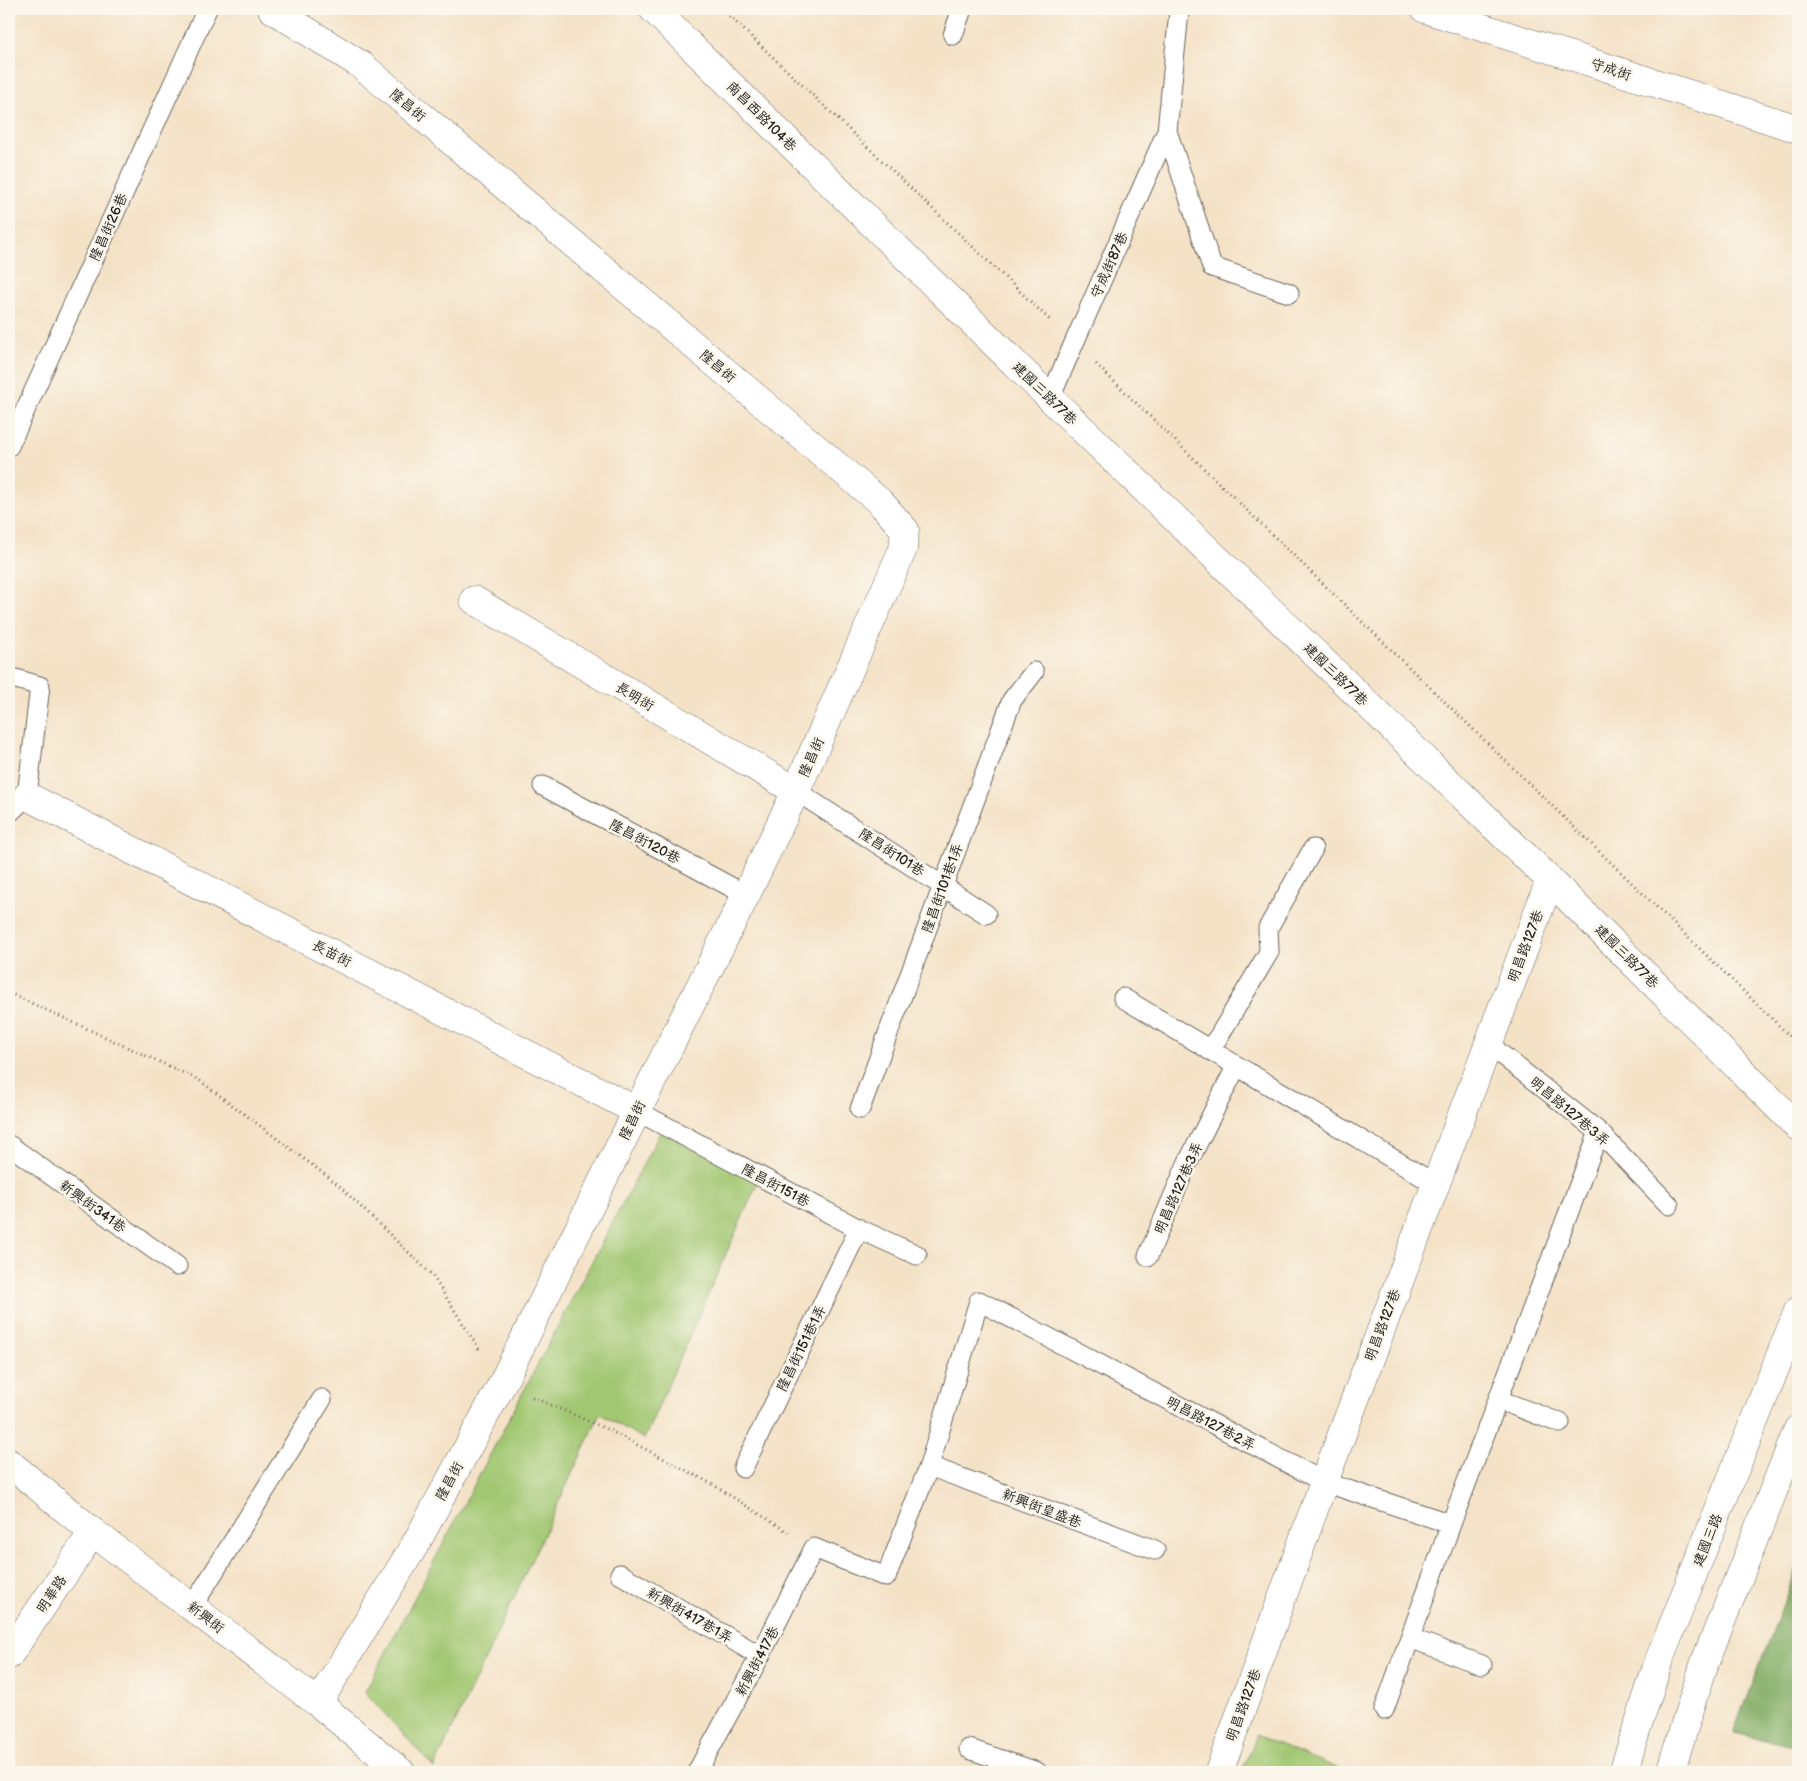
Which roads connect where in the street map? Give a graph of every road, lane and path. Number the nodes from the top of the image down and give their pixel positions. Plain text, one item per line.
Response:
1 (207, 9) edge
2 (272, 9) edge
3 (652, 9) edge
4 (722, 9) edge
5 (962, 9) edge
6 (1181, 9) edge
7 (1424, 9) edge
8 (953, 34) dead end
9 (1798, 129) edge
10 (1167, 131) junction
11 (871, 224) joint
12 (1289, 293) dead end
13 (1074, 343) junction
14 (1050, 398) junction
15 (9, 446) edge
16 (474, 600) dead end
17 (1034, 672) dead end
18 (9, 677) edge
19 (544, 786) dead end
20 (796, 791) junction
21 (18, 804) edge
22 (1313, 848) dead end
23 (1550, 880) junction
24 (943, 885) junction
25 (746, 895) junction
26 (986, 914) dead end
27 (9, 993) edge
28 (1123, 998) dead end
29 (1488, 1044) junction
30 (1798, 1044) edge
31 (1208, 1050) junction
32 (1236, 1067) junction
33 (860, 1109) dead end
34 (636, 1111) junction
35 (1798, 1127) edge
36 (1599, 1132) junction
37 (9, 1145) edge
38 (1435, 1184) junction
39 (1669, 1204) dead end
40 (859, 1229) junction
41 (917, 1255) dead end
42 (1148, 1256) dead end
43 (177, 1266) dead end
44 (1798, 1311) edge
45 (502, 1384) junction
46 (322, 1399) dead end
47 (1499, 1400) junction
48 (1560, 1423) dead end
49 (1798, 1429) edge
50 (9, 1463) edge
51 (929, 1466) junction
52 (744, 1468) dead end
53 (1324, 1482) junction
54 (1451, 1524) junction
55 (93, 1532) junction
56 (814, 1548) junction
57 (1155, 1550) dead end
58 (620, 1574) dead end
59 (192, 1607) junction
60 (1410, 1638) junction
61 (9, 1656) edge
62 (760, 1656) junction
63 (1482, 1665) dead end
64 (318, 1702) junction
65 (1384, 1710) dead end
66 (969, 1749) dead end
67 (401, 1772) edge
68 (697, 1772) edge
69 (1037, 1772) edge
70 (1219, 1772) edge
71 (1623, 1772) edge
72 (1670, 1772) edge

1 - 15 lane, 隆昌街26巷
2 - 20 street, 隆昌街
3 - 11 street, 南昌西路104巷
4 - 13 path
5 - 8 lane
6 - 10 lane, 守成街87巷
7 - 9 street, 守成街
10 - 12 lane, 守成街87巷
10 - 13 lane, 守成街87巷
11 - 14 street, 建國三路77巷
13 - 14 lane, 守成街87巷
13 - 30 path
14 - 23 street, 建國三路77巷
16 - 20 street, 長明街
17 - 24 lane, 隆昌街101巷1弄
18 - 21 lane
19 - 25 lane, 隆昌街120巷
20 - 24 lane, 隆昌街101巷
20 - 25 street, 隆昌街
21 - 34 street, 長苗街
22 - 31 lane
23 - 29 street, 明昌路127巷
23 - 35 street, 建國三路77巷
24 - 26 lane, 隆昌街101巷
24 - 33 lane, 隆昌街101巷1弄
25 - 34 street, 隆昌街
27 - 45 path
28 - 31 lane
29 - 36 lane, 明昌路127巷3弄
29 - 38 street, 明昌路127巷
31 - 32 lane
32 - 38 lane
32 - 42 lane, 明昌路127巷3弄
34 - 40 lane, 隆昌街151巷
34 - 45 street, 隆昌街
36 - 39 lane, 明昌路127巷3弄
36 - 47 lane
37 - 43 lane, 新興街341巷
38 - 53 street, 明昌路127巷
40 - 41 lane, 隆昌街151巷
40 - 52 lane, 隆昌街151巷1弄
44 - 71 street, 建國三路
45 - 56 path
45 - 64 street, 隆昌街
46 - 59 lane
47 - 48 lane
47 - 54 lane
49 - 72 street
50 - 55 street, 新興街
51 - 53 lane, 明昌路127巷2弄
51 - 56 lane
51 - 57 lane, 新興街皇盛巷
53 - 54 lane, 明昌路127巷2弄
53 - 70 street, 明昌路127巷
54 - 60 lane
55 - 59 street, 新興街
55 - 61 street, 明華路
56 - 62 lane, 新興街417巷
58 - 62 lane, 新興街417巷1弄
59 - 64 street, 新興街
60 - 63 lane
60 - 65 lane
62 - 68 lane, 新興街417巷
64 - 67 street, 新興街
66 - 69 lane

